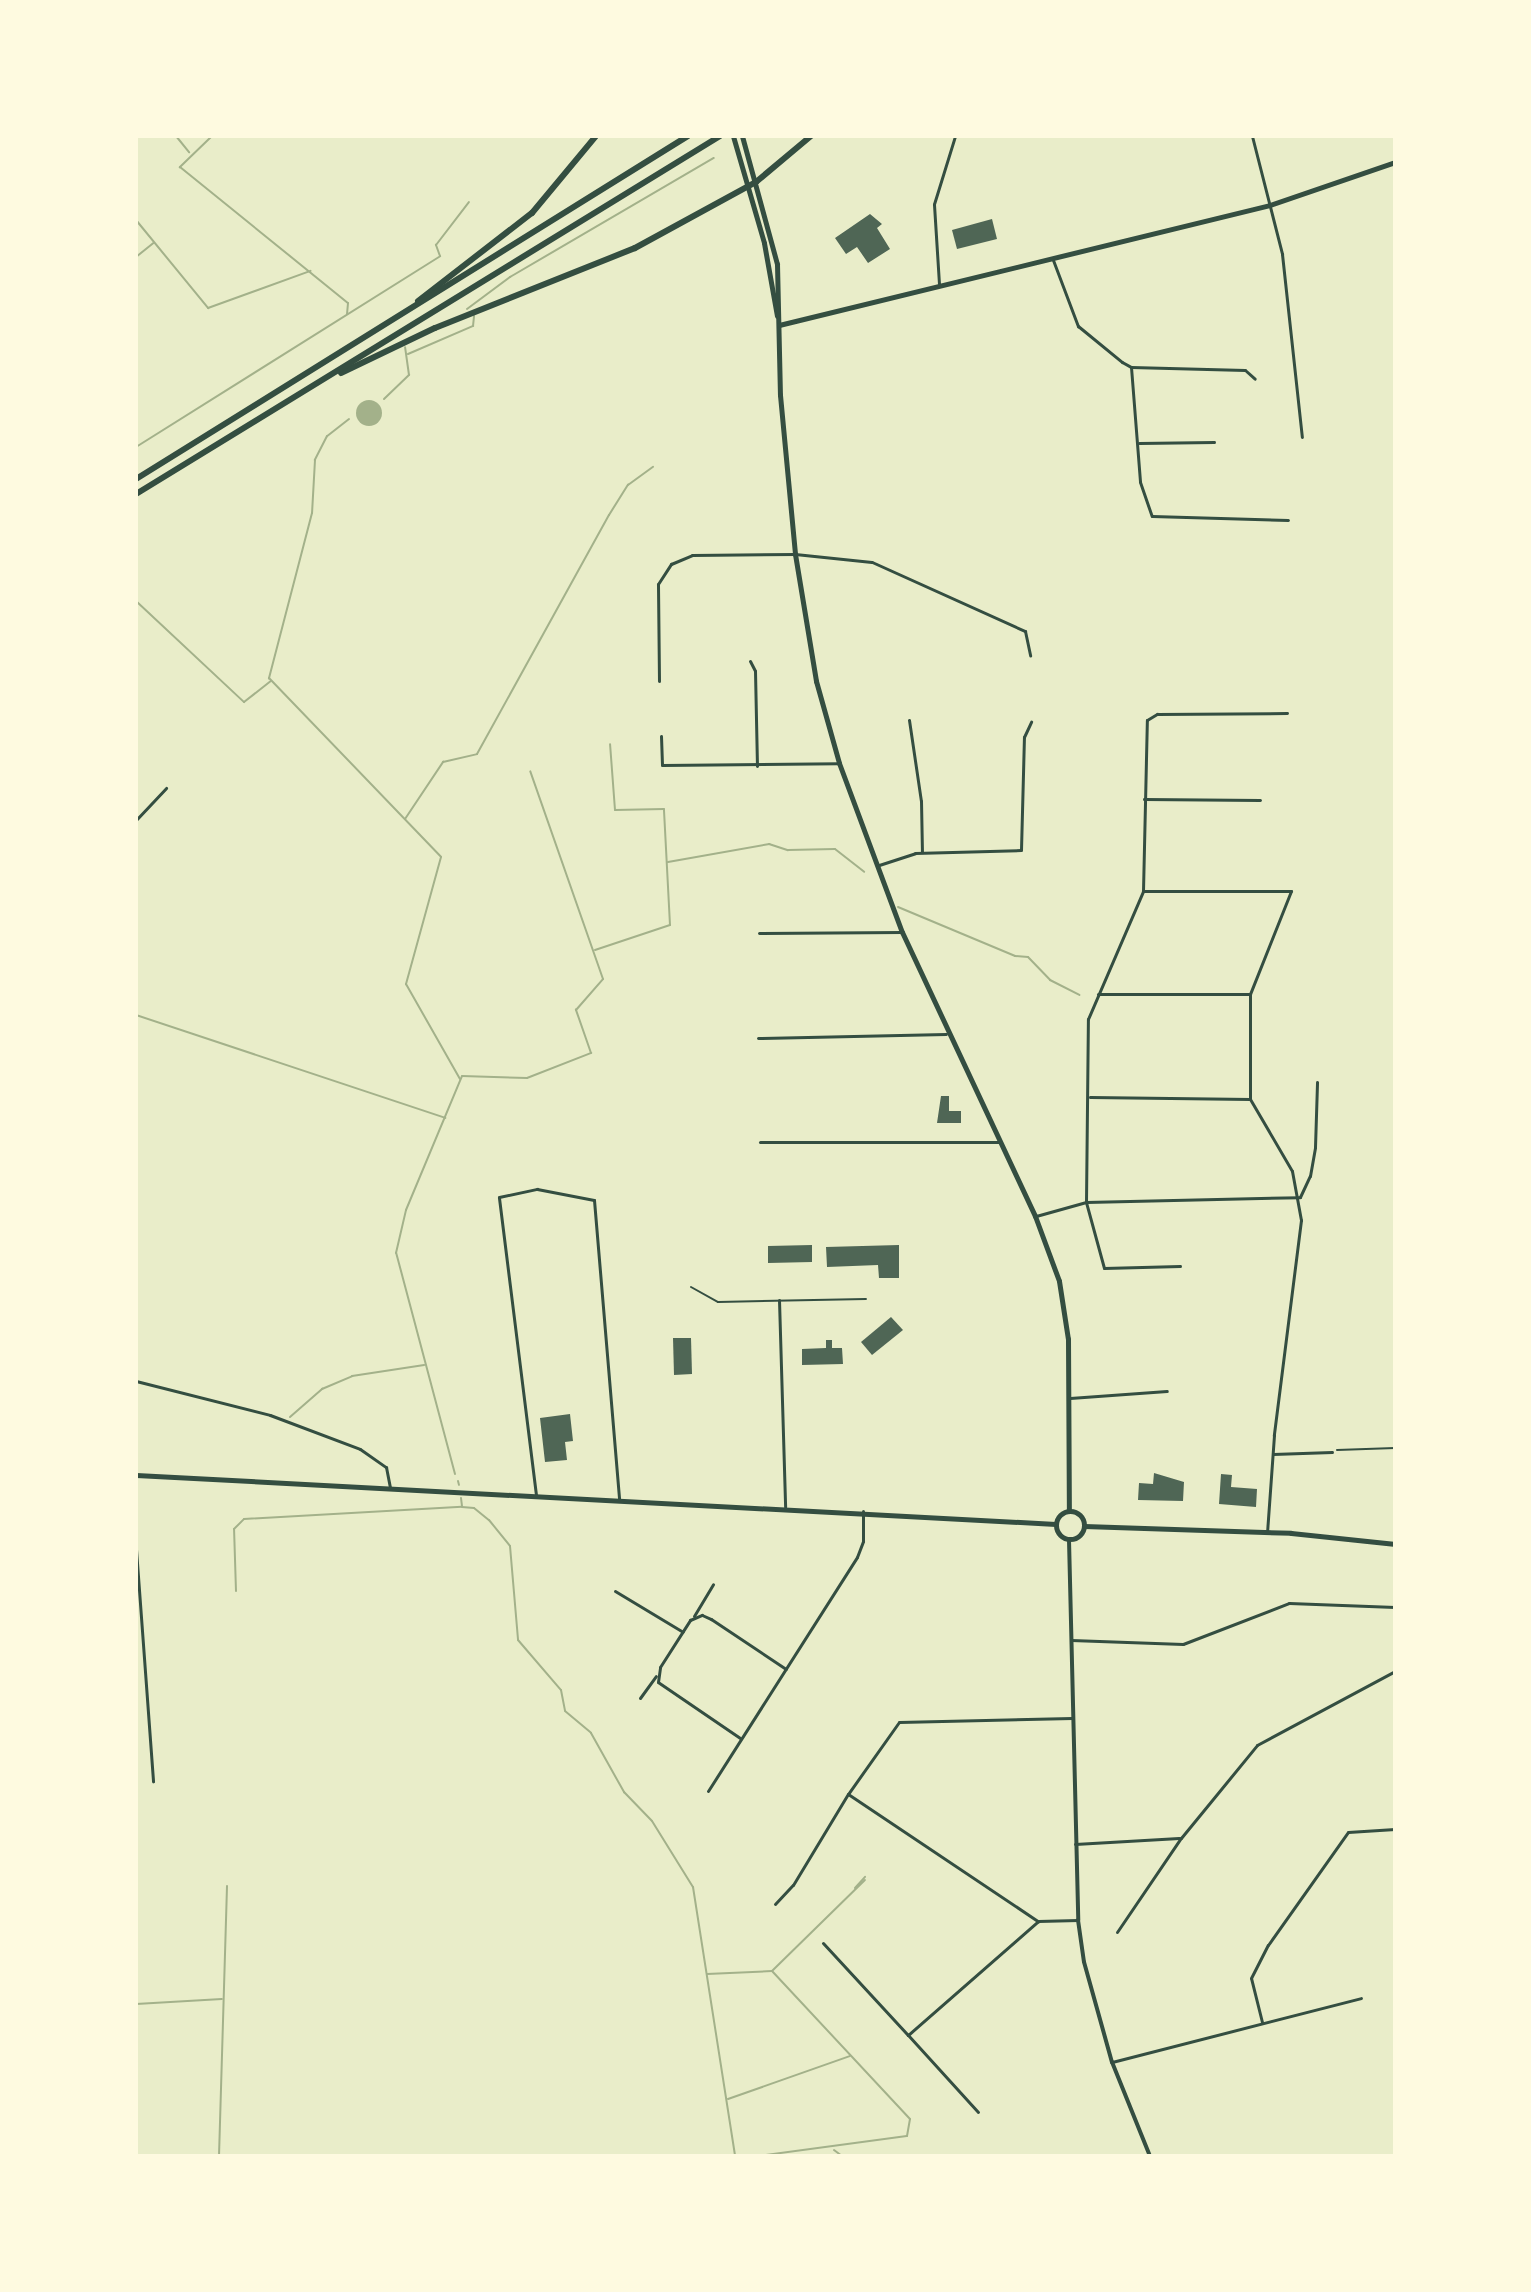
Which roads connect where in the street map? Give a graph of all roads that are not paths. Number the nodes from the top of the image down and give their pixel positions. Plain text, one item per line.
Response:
1 (596, 136) edge
2 (688, 136) edge
3 (720, 136) edge
4 (733, 136) edge
5 (742, 136) edge
6 (811, 136) edge
7 (955, 136) edge
8 (1252, 136) edge
9 (1395, 162) edge
10 (756, 182) junction
11 (747, 186) junction
12 (1270, 205) junction
13 (1053, 260) junction
14 (940, 287) junction
15 (779, 325) junction
16 (382, 327) junction
17 (1131, 367) junction
18 (1255, 379) dead end
19 (302, 393) junction
20 (1302, 437) dead end
21 (1214, 442) dead end
22 (1139, 443) junction
23 (136, 479) edge
24 (136, 494) edge
25 (1288, 520) dead end
26 (795, 554) junction
27 (1030, 655) dead end
28 (750, 661) dead end
29 (659, 681) dead end
30 (1287, 713) dead end
31 (909, 720) dead end
32 (1031, 722) dead end
33 (661, 736) dead end
34 (839, 763) junction
35 (757, 766) junction
36 (166, 788) dead end
37 (1144, 799) junction
38 (1260, 800) dead end
39 (136, 820) edge
40 (922, 852) junction
41 (875, 866) junction
42 (1143, 891) junction
43 (902, 932) junction
44 (759, 933) dead end
45 (1097, 994) junction
46 (1250, 994) junction
47 (946, 1034) junction
48 (758, 1038) dead end
49 (1317, 1082) dead end
50 (1089, 1097) junction
51 (1250, 1099) junction
52 (760, 1142) dead end
53 (999, 1142) junction
54 (1300, 1197) junction
55 (1086, 1202) junction
56 (1035, 1216) junction
57 (1180, 1266) dead end
58 (691, 1287) dead end
59 (866, 1299) dead end
60 (779, 1300) junction
61 (136, 1381) edge
62 (1167, 1391) dead end
63 (1070, 1398) junction
64 (1332, 1452) road end
65 (1273, 1454) junction
66 (136, 1475) edge
67 (390, 1488) junction
68 (536, 1495) junction
69 (619, 1499) junction
70 (785, 1507) junction
71 (863, 1511) junction
72 (1069, 1511) junction
73 (1056, 1524) junction
74 (1084, 1526) junction
75 (1267, 1532) junction
76 (1069, 1540) junction
77 (1395, 1544) edge
78 (136, 1549) edge
79 (713, 1584) dead end
80 (615, 1591) dead end
81 (1395, 1607) edge
82 (694, 1616) junction
83 (683, 1632) junction
84 (1070, 1640) junction
85 (786, 1669) junction
86 (1395, 1671) edge
87 (656, 1676) junction
88 (640, 1698) dead end
89 (1072, 1718) junction
90 (741, 1738) junction
91 (153, 1781) dead end
92 (708, 1791) dead end
93 (848, 1794) junction
94 (1395, 1829) edge
95 (1181, 1838) junction
96 (1075, 1844) junction
97 (775, 1904) dead end
98 (1078, 1920) junction
99 (1038, 1921) junction
100 (1117, 1932) dead end
101 (823, 1943) dead end
102 (1361, 1998) dead end
103 (1262, 2022) junction
104 (908, 2035) junction
105 (1112, 2062) junction
106 (978, 2112) dead end
107 (1150, 2156) edge

1 - 16 highway
2 - 16 highway
3 - 19 highway
4 - 11 main road
5 - 10 main road
6 - 10 highway
7 - 14 street
8 - 12 street
9 - 12 main road
10 - 11 highway
10 - 15 main road
11 - 15 main road
11 - 19 highway
12 - 13 main road
12 - 20 street
13 - 14 main road
13 - 17 street
14 - 15 main road
15 - 26 main road
16 - 23 highway
17 - 18 street
17 - 22 street
19 - 24 highway
21 - 22 street
22 - 25 street
26 - 27 street
26 - 29 street
26 - 34 main road
28 - 35 street
30 - 37 street
31 - 40 street
32 - 40 street
33 - 35 street
34 - 35 street
34 - 41 main road
36 - 39 street
37 - 38 street
37 - 42 street
40 - 41 street
41 - 43 main road
42 - 45 street
42 - 46 street
43 - 44 street
43 - 47 main road
45 - 46 street
45 - 50 street
46 - 51 street
47 - 48 street
47 - 53 main road
49 - 54 street
50 - 51 street
50 - 55 street
51 - 54 street
52 - 53 street
53 - 56 main road
54 - 55 street
54 - 65 street
55 - 56 street
55 - 57 street
56 - 63 main road
58 - 60 lane
59 - 60 lane
60 - 70 street
61 - 67 street
62 - 63 street
63 - 72 main road
64 - 65 street
65 - 75 street
66 - 67 main road
67 - 68 main road
68 - 69 main road
68 - 69 street
69 - 70 main road
70 - 71 main road
71 - 73 main road
71 - 85 street
72 - 73 main road
72 - 74 main road
73 - 76 main road
74 - 75 main road
74 - 76 main road
75 - 77 main road
76 - 84 street
78 - 91 street
79 - 82 street
80 - 83 street
81 - 84 street
82 - 83 street
82 - 85 street
83 - 87 street
84 - 89 street
85 - 90 street
86 - 95 street
87 - 88 street
87 - 90 street
89 - 93 street
89 - 96 street
90 - 92 street
93 - 97 street
93 - 99 street
94 - 103 street
95 - 96 street
95 - 100 street
96 - 98 street
98 - 99 street
98 - 105 street
99 - 104 street
101 - 104 street
102 - 103 street
103 - 105 street
104 - 106 street
105 - 107 street

